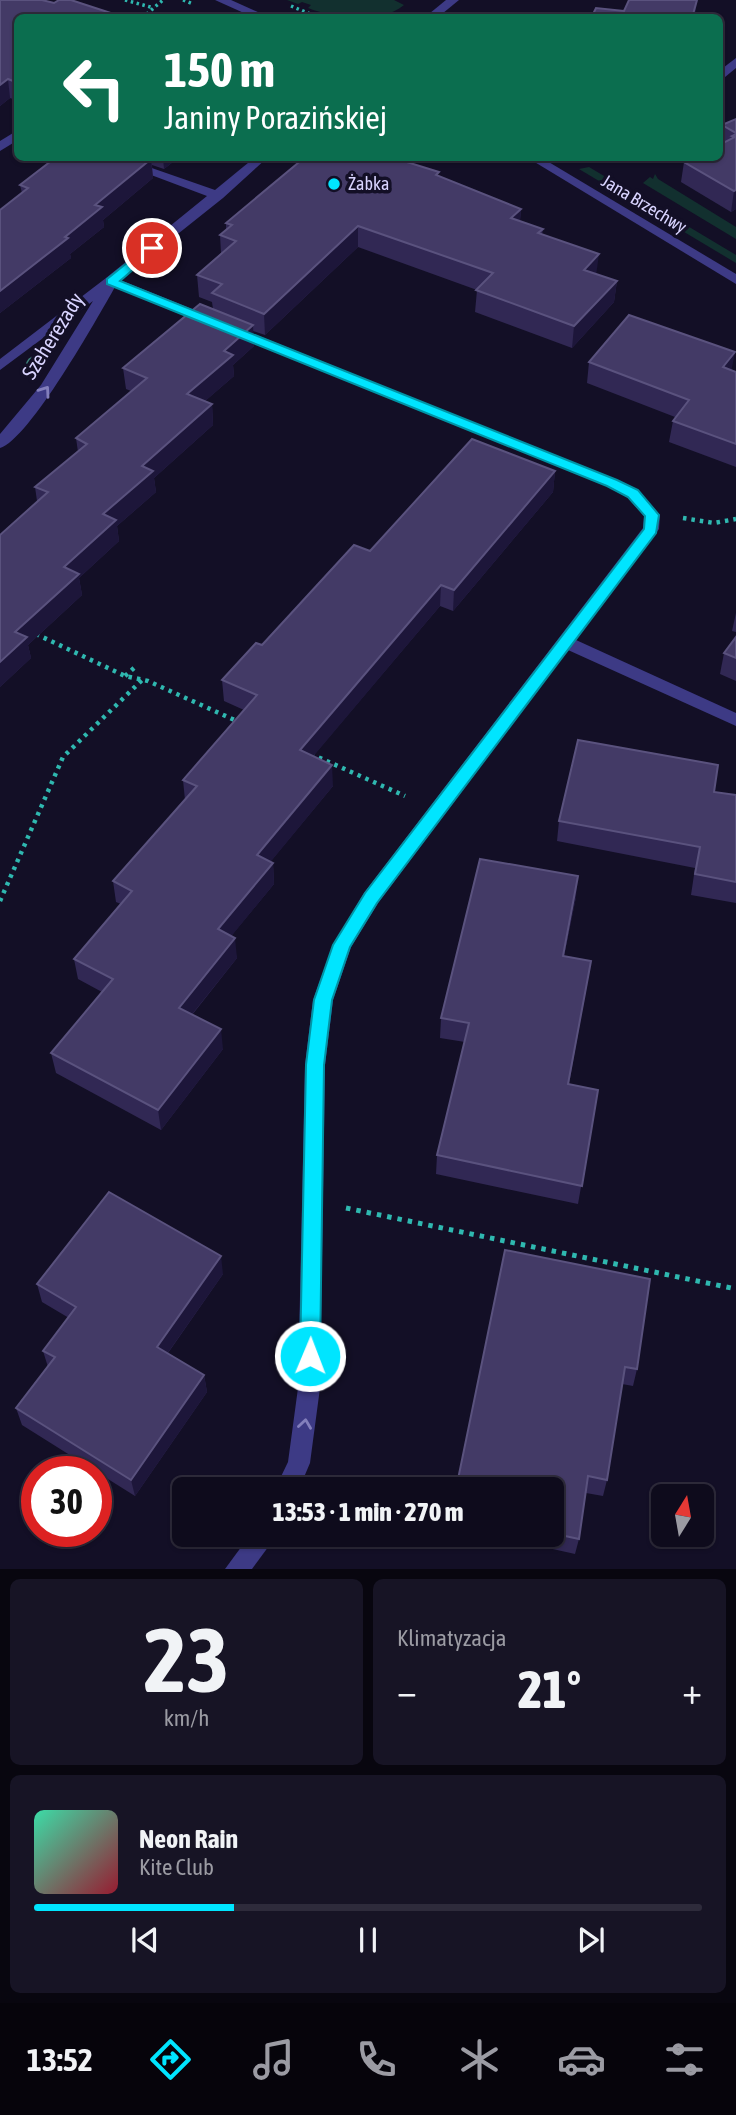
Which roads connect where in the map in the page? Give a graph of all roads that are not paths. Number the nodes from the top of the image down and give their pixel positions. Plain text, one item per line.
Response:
1 (221, 0) edge
2 (453, 0) edge
3 (256, 14) edge
4 (434, 14) edge
5 (736, 62) edge
6 (723, 74) edge
7 (125, 161) edge
8 (258, 161) edge
9 (539, 161) edge
10 (218, 195) junction
11 (736, 280) edge
12 (111, 281) junction
13 (0, 366) edge
14 (0, 443) edge
15 (565, 642) junction
16 (736, 720) edge
17 (293, 1477) edge
18 (255, 1547) edge
19 (237, 1569) edge

1 - 3 street
2 - 4 street
5 - 6 street
7 - 10 street
8 - 10 street, Szeherezady
9 - 11 street, Jana Brzechwy
10 - 12 street, Szeherezady
12 - 13 street, Szeherezady
14 -> 12 street, Szeherezady
12 - 15 street
15 - 16 street
17 -> 15 street
18 - 19 street

